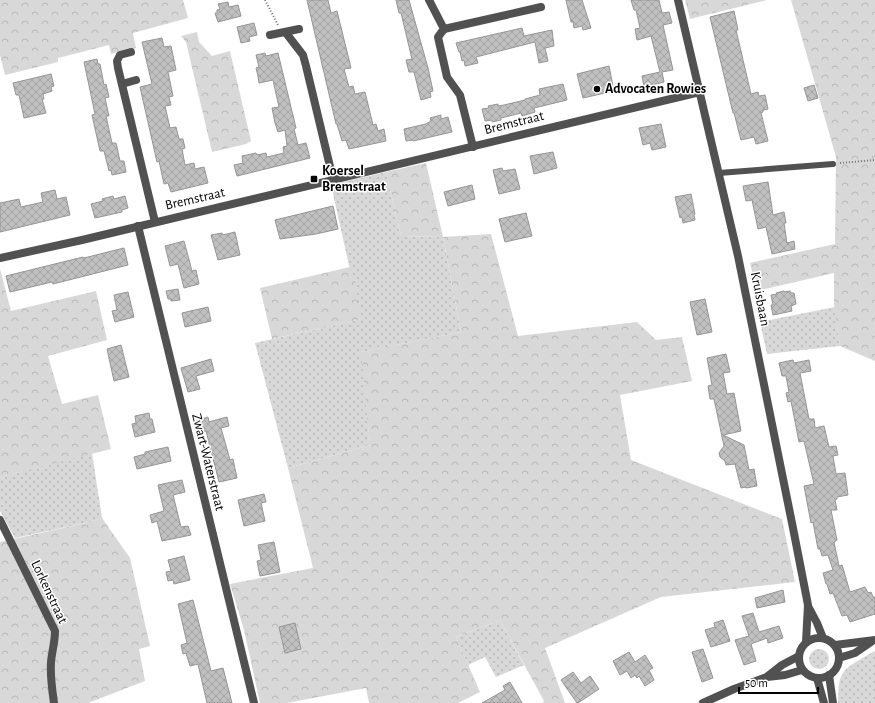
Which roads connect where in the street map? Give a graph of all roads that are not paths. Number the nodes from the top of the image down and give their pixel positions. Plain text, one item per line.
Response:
1 (428, 0) edge
2 (678, 0) edge
3 (541, 7) dead end
4 (299, 29) dead end
5 (444, 29) junction
6 (286, 33) junction
7 (270, 35) dead end
8 (131, 52) dead end
9 (136, 80) dead end
10 (122, 84) junction
11 (700, 92) junction
12 (473, 146) junction
13 (833, 164) road end
14 (719, 173) junction
15 (334, 179) junction
16 (155, 222) junction
17 (138, 226) junction
18 (0, 258) edge
19 (0, 520) edge
20 (808, 605) junction
21 (823, 638) junction
22 (874, 640) edge
23 (806, 642) junction
24 (835, 645) junction
25 (798, 656) junction
26 (839, 658) junction
27 (802, 670) junction
28 (830, 675) junction
29 (767, 677) junction
30 (817, 678) junction
31 (54, 703) edge
32 (254, 703) edge
33 (703, 703) edge
34 (824, 703) edge
35 (833, 703) edge

1 - 5 street
2 - 11 street, Kruisbaan
3 - 5 street
4 - 6 street
5 - 12 street
6 - 7 street
6 - 15 street
8 - 10 street, Bremstraat
9 - 10 street
10 - 16 street, Bremstraat
11 - 12 street, Bremstraat
11 - 14 street, Kruisbaan
12 - 15 street, Bremstraat
13 - 14 lane
14 - 20 street, Kruisbaan
15 - 16 street, Bremstraat
16 - 17 street, Bremstraat
17 - 18 street, Bremstraat
17 - 32 street, Zwart-Waterstraat
19 - 31 street, Lorkenstraat
20 - 21 street, Kruisbaan
20 - 23 street, Kruisbaan
21 - 23 street
21 - 24 street
22 - 24 street
22 - 26 street
23 - 25 street
24 - 26 street
25 - 27 street
25 - 29 street
26 - 28 street
27 - 29 street
27 - 30 street
28 - 30 street
28 - 35 street
29 - 33 street
30 - 34 street

